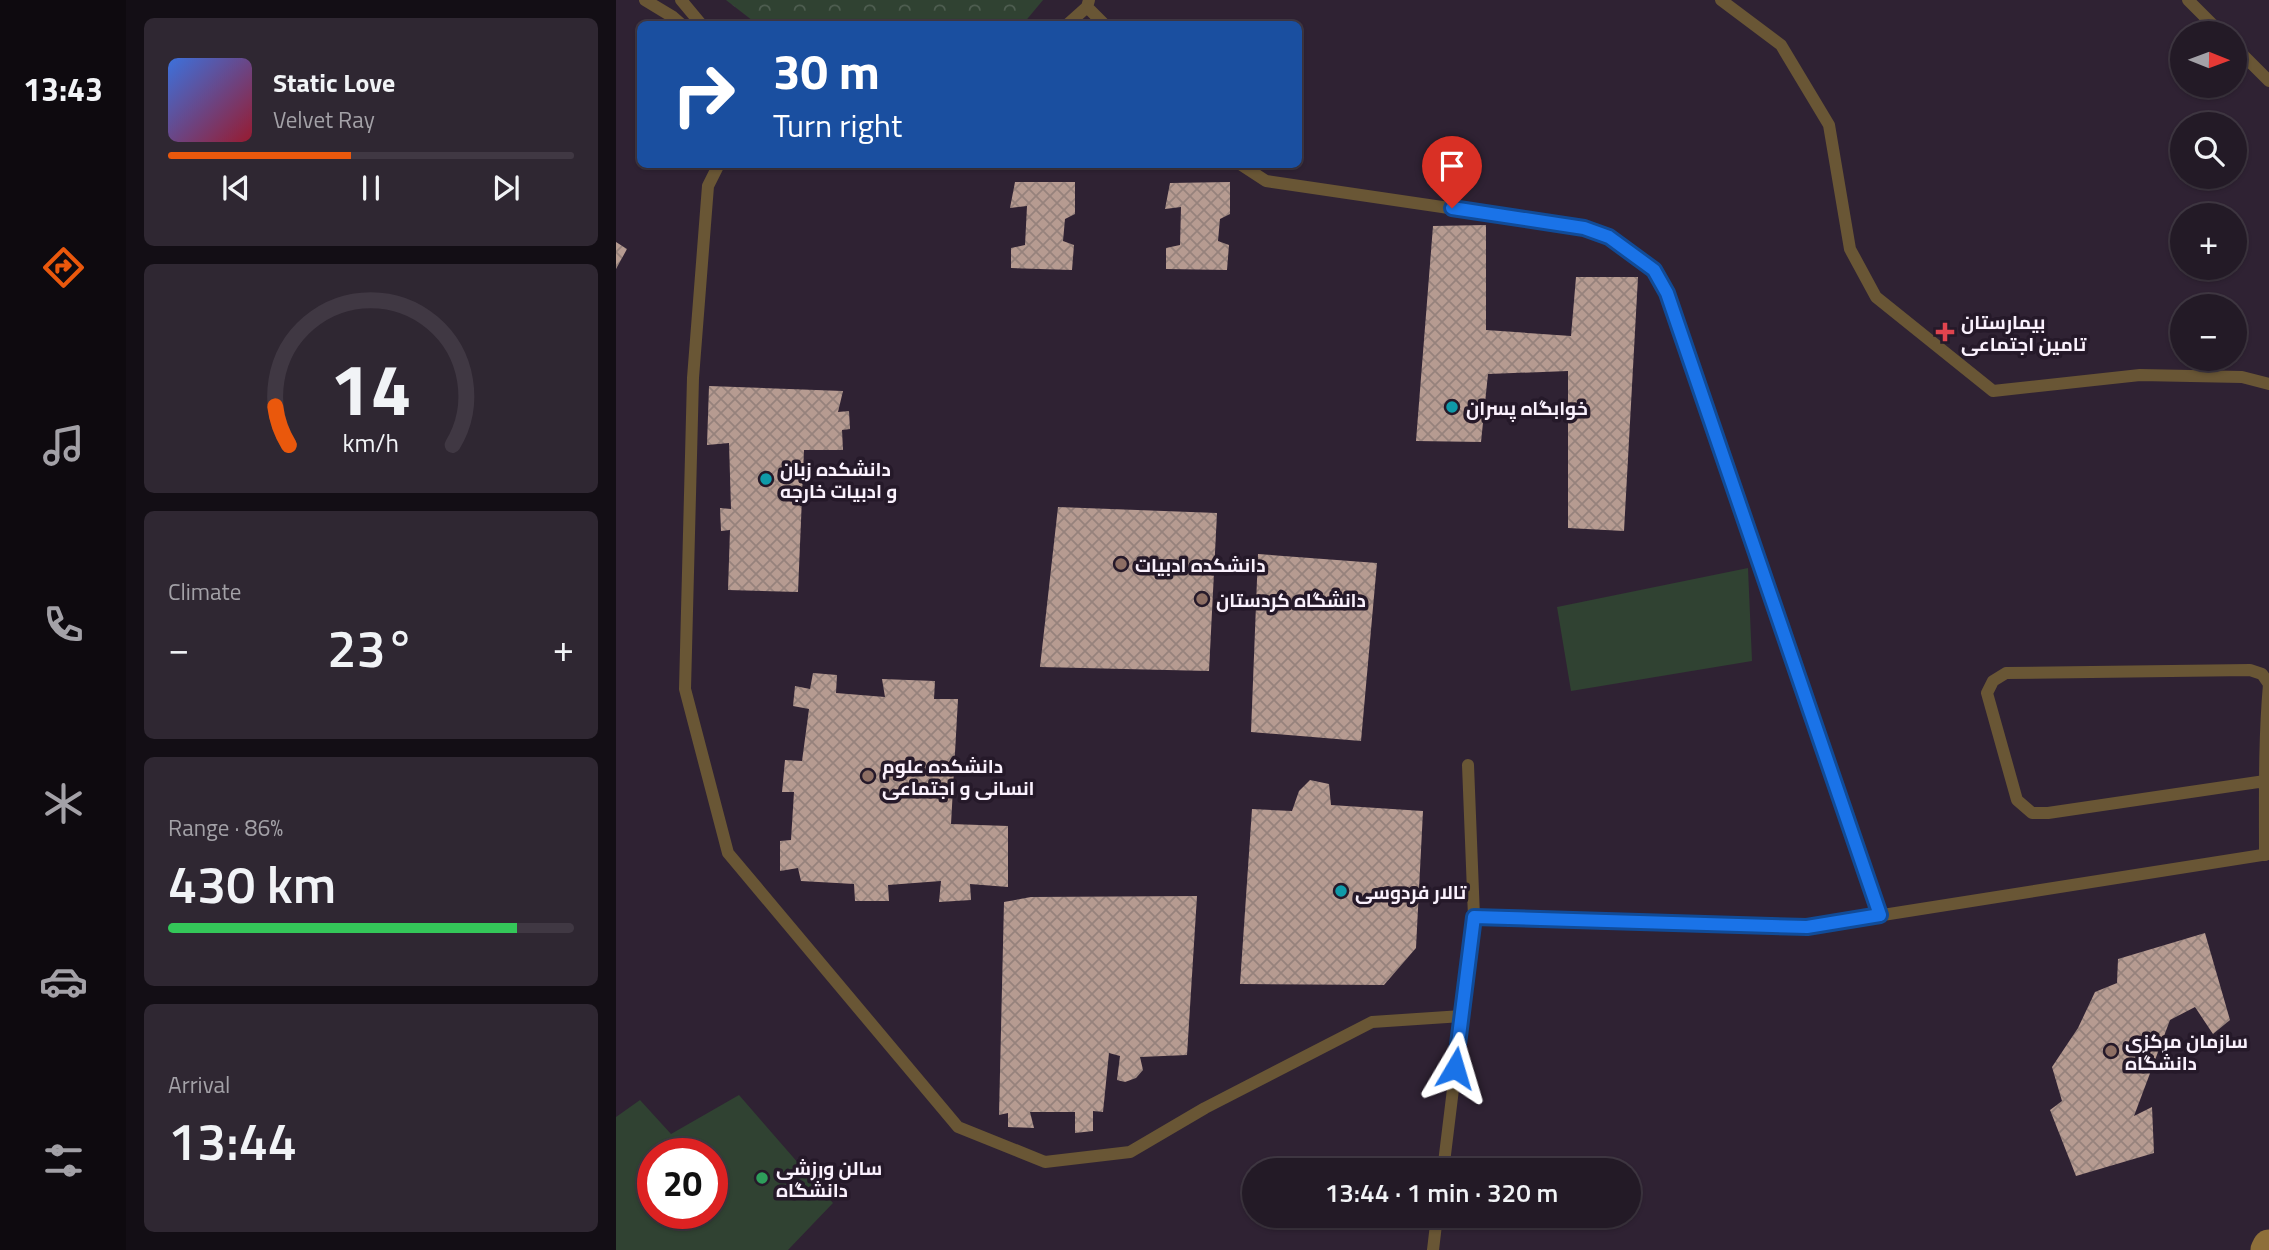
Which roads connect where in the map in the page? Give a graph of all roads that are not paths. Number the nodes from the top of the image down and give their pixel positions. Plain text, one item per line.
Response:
1 (645, 0) edge
2 (681, 0) edge
3 (1721, 0) edge
4 (2188, 0) edge
5 (1088, 3) edge
6 (678, 21) edge
7 (698, 21) edge
8 (1071, 21) edge
9 (1102, 21) edge
10 (2209, 21) edge
11 (2247, 59) edge
12 (2269, 81) edge
13 (717, 168) edge
14 (1246, 168) edge
15 (2269, 384) edge
16 (1468, 765) dead end
17 (2265, 781) junction
18 (2267, 855) edge
19 (1880, 915) junction
20 (1474, 917) junction
21 (1462, 1016) junction
22 (1445, 1158) edge
23 (1436, 1228) edge
24 (1433, 1250) edge

1 - 6 lane
2 - 7 lane
3 - 15 lane
4 - 10 lane
5 - 8 lane
5 - 9 lane
11 - 12 lane
13 - 21 lane
14 - 19 lane
16 - 20 lane
17 - 17 lane
17 - 18 lane
18 - 19 lane
19 - 20 lane
20 - 21 lane
21 - 22 lane
23 - 24 lane

